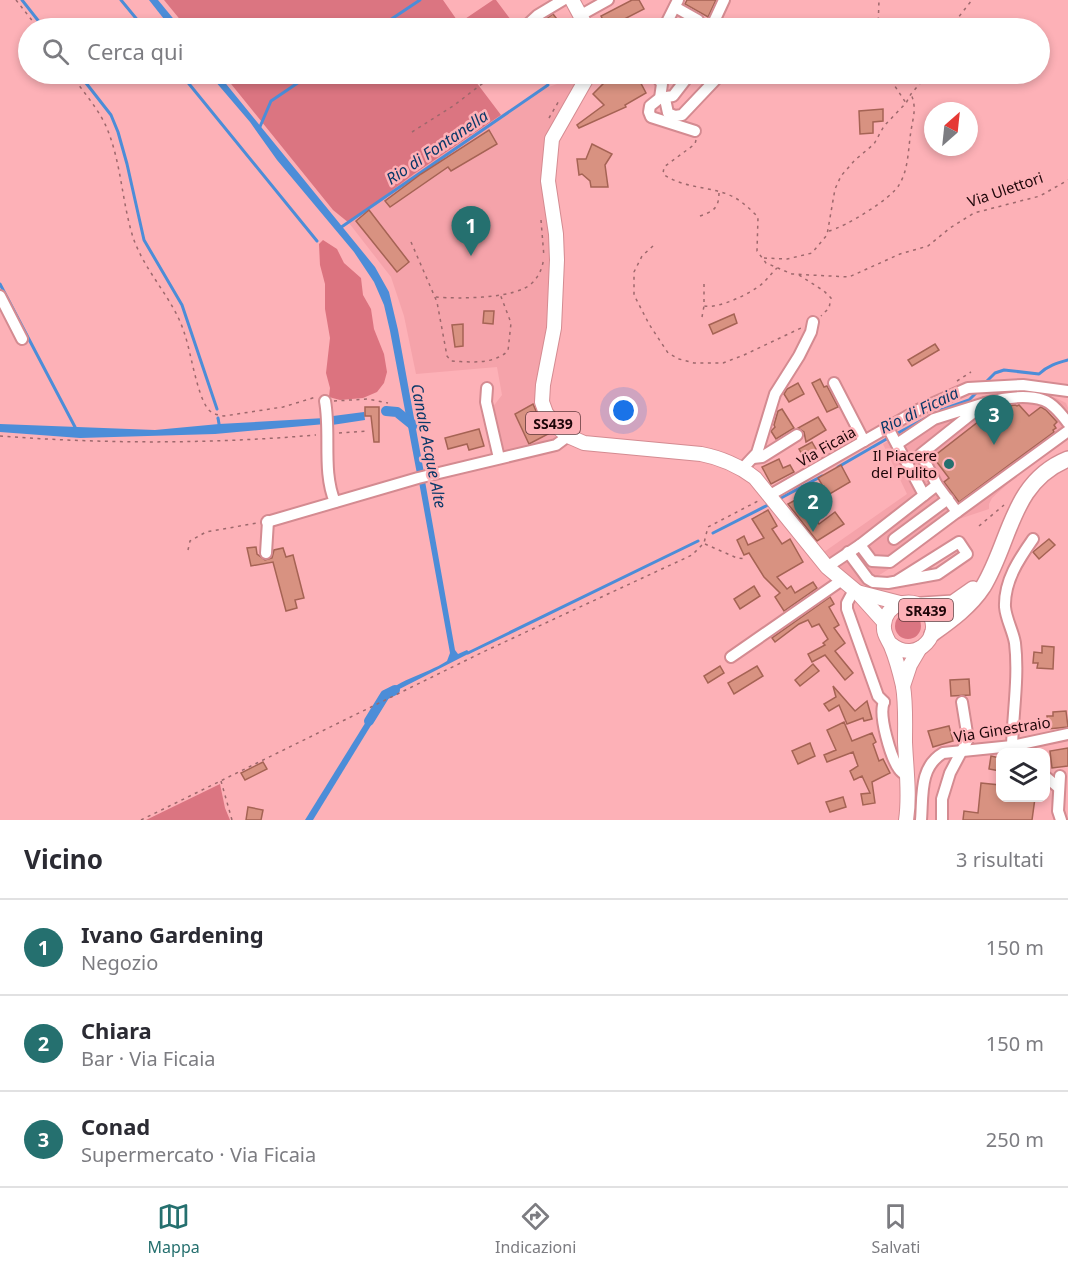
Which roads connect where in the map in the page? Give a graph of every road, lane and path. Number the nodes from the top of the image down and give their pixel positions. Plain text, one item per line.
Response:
1 (16, 0) edge
2 (563, 0) edge
3 (572, 0) edge
4 (608, 0) edge
5 (724, 0) edge
6 (879, 0) edge
7 (972, 0) edge
8 (677, 4) edge
9 (581, 15) junction
10 (30, 18) edge
11 (535, 18) edge
12 (582, 18) edge
13 (669, 18) edge
14 (695, 18) edge
15 (716, 18) edge
16 (878, 18) edge
17 (958, 18) edge
18 (77, 84) edge
19 (482, 84) edge
20 (583, 84) edge
21 (662, 84) edge
22 (683, 84) edge
23 (711, 84) edge
24 (894, 84) edge
25 (920, 84) edge
26 (911, 94) junction
27 (663, 98) junction
28 (906, 103) junction
29 (695, 131) joint
30 (412, 132) dead end
31 (1068, 180) edge
32 (719, 192) junction
33 (700, 216) dead end
34 (828, 231) junction
35 (411, 242) dead end
36 (653, 246) dead end
37 (544, 257) dead end
38 (762, 258) junction
39 (777, 268) junction
40 (799, 275) junction
41 (704, 284) dead end
42 (501, 294) junction
43 (0, 296) edge
44 (435, 297) junction
45 (704, 306) junction
46 (702, 317) dead end
47 (813, 322) junction
48 (22, 339) dead end
49 (834, 383) dead end
50 (486, 388) dead end
51 (1068, 391) edge
52 (326, 401) junction
53 (388, 403) dead end
54 (985, 403) junction
55 (1068, 423) edge
56 (888, 428) junction
57 (368, 431) dead end
58 (1068, 431) edge
59 (327, 434) junction
60 (797, 435) dead end
61 (0, 436) edge
62 (568, 436) junction
63 (864, 441) junction
64 (897, 444) junction
65 (499, 458) junction
66 (753, 458) junction
67 (1068, 459) edge
68 (742, 469) junction
69 (938, 485) junction
70 (770, 495) junction
71 (924, 495) junction
72 (948, 499) junction
73 (335, 502) junction
74 (957, 512) junction
75 (268, 521) junction
76 (885, 526) junction
77 (894, 539) junction
78 (1033, 539) dead end
79 (704, 543) junction
80 (860, 545) junction
81 (188, 550) dead end
82 (848, 552) junction
83 (904, 552) junction
84 (266, 553) dead end
85 (746, 558) dead end
86 (827, 567) junction
87 (989, 572) junction
88 (897, 581) junction
89 (837, 583) junction
90 (855, 591) junction
91 (900, 603) junction
92 (921, 605) junction
93 (847, 609) junction
94 (884, 622) junction
95 (932, 634) junction
96 (891, 644) junction
97 (920, 648) junction
98 (731, 657) dead end
99 (903, 692) junction
100 (884, 702) junction
101 (963, 702) dead end
102 (1068, 734) edge
103 (1012, 746) junction
104 (962, 750) junction
105 (907, 776) junction
106 (1060, 776) dead end
107 (1050, 780) edge
108 (221, 781) junction
109 (1059, 788) junction
110 (1059, 802) junction
111 (1068, 810) edge
112 (141, 820) edge
113 (232, 820) edge
114 (906, 820) edge
115 (921, 820) edge
116 (942, 820) edge
117 (1060, 820) edge

1 - 10 path
2 - 11 street
3 - 9 main road
4 - 9 street
5 - 15 street
6 - 16 path
7 - 17 path
8 - 13 street
8 - 14 street
9 - 12 main road
18 - 52 path
19 - 30 path
20 - 62 main road, SS439
21 - 27 street
22 - 27 street
23 - 27 street
24 - 28 path
25 - 26 path
26 - 28 path
26 - 34 path
27 - 29 street
28 - 34 path
29 - 32 path
31 - 40 path, Via Ulettori
32 - 33 path
32 - 38 path
34 - 38 path
35 - 44 path
36 - 47 path
37 - 42 path
38 - 39 path, Via Ulettori
39 - 40 path, Via Ulettori
39 - 45 path
40 - 47 path
41 - 45 path
42 - 44 path
42 - 44 path
43 - 48 street
45 - 46 path
47 - 66 street
49 - 63 street
50 - 65 street
51 - 56 street, Via Ficaia
52 - 53 path
52 - 59 street
54 - 55 street
54 - 64 street
54 - 69 street
56 - 63 street, Via Ficaia
56 - 64 street
57 - 59 path
58 - 74 street
59 - 61 path
59 - 73 street
60 - 66 street
62 - 65 street
62 - 68 main road, SS439
63 - 70 street, Via Ficaia
64 - 71 street
65 - 73 street
66 - 68 street
67 - 87 highway
68 - 70 main road, SS439
69 - 71 street
69 - 72 street
70 - 79 path
70 - 86 main road, SS439
71 - 76 street
72 - 74 street
72 - 77 street
73 - 75 street
74 - 83 street
75 - 81 path
75 - 84 street
76 - 77 street
76 - 80 street
77 - 83 street
78 - 103 street
79 - 85 path
79 - 108 path
80 - 82 street
80 - 83 street
82 - 86 street
82 - 88 street
86 - 89 main road, SS439
87 - 92 highway
87 - 95 highway
88 - 88 street
89 - 90 main road, SS439
89 - 93 street
89 - 98 street
90 - 91 main road, SR439
90 - 93 street
90 - 94 main road, SS439
91 - 92 main road, SR439
91 - 94 main road, SR439
92 - 95 main road, SR439
93 - 100 street
94 - 96 main road, SR439
95 - 97 main road, SR439
96 - 97 main road
96 - 99 main road
97 - 99 main road, SR439
99 - 100 street
99 - 105 main road
100 - 105 street
101 - 104 street
102 - 103 street, Via Ginestraio
103 - 104 street, Via Ginestraio
104 - 115 street, Via Ginestraio
104 - 116 street
105 - 114 main road
106 - 109 street
107 - 109 street
108 - 112 path
108 - 113 path
109 - 110 street
110 - 111 street
110 - 117 street

